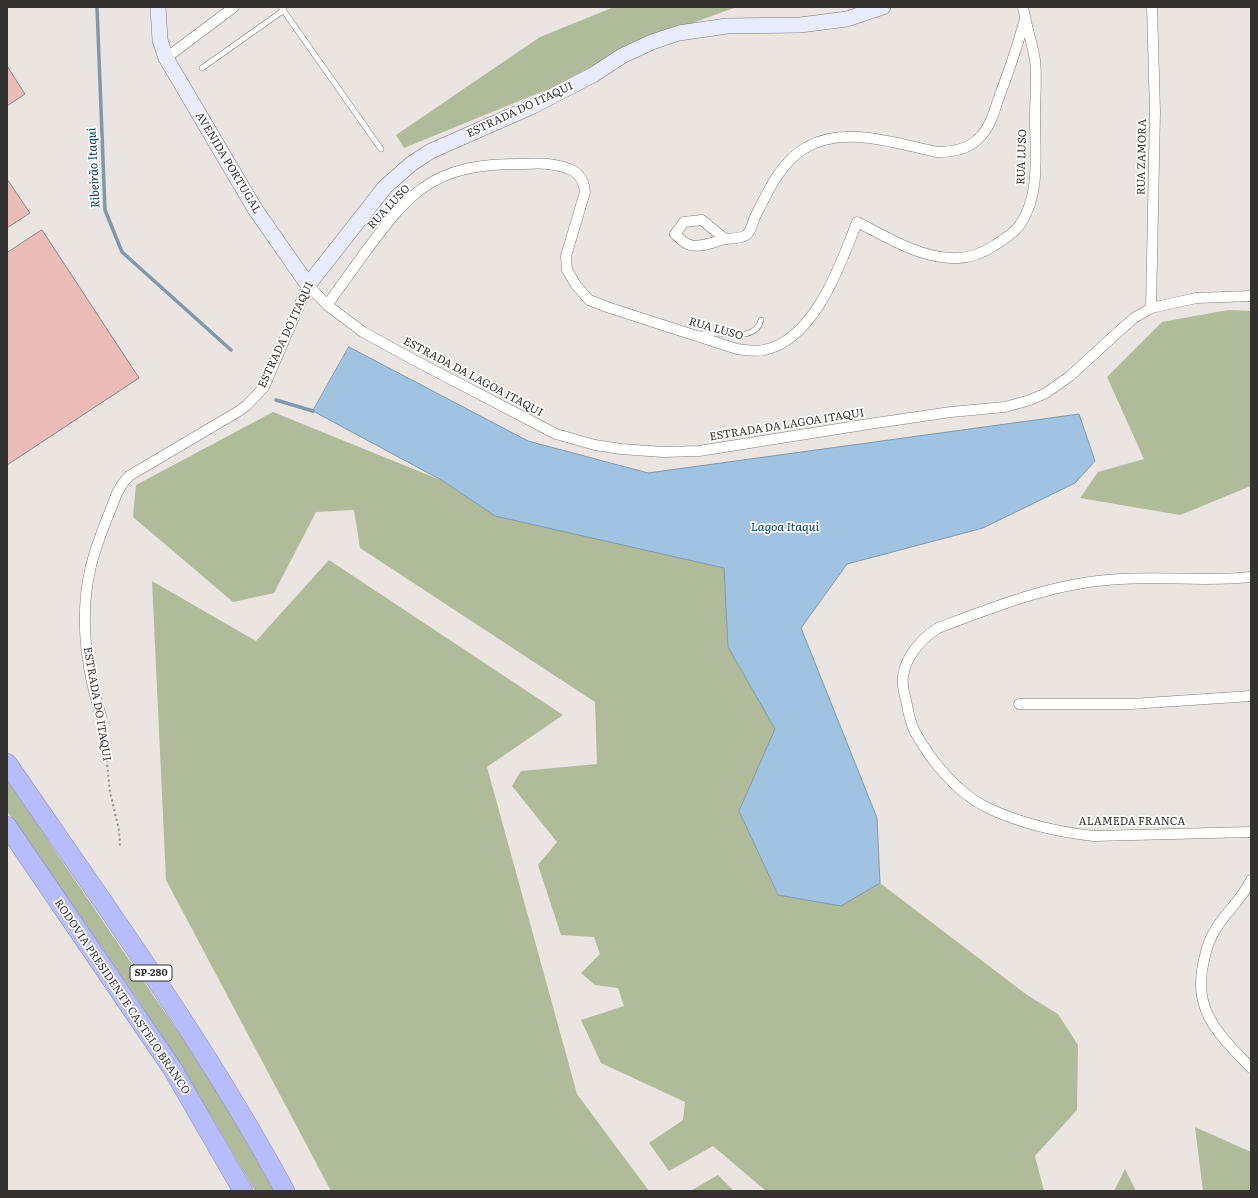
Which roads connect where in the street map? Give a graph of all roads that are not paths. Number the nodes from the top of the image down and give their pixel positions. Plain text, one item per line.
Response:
1 (158, 7) edge
2 (234, 7) edge
3 (883, 7) edge
4 (1023, 7) edge
5 (1152, 7) edge
6 (283, 9) edge
7 (1025, 19) junction
8 (166, 58) junction
9 (202, 68) dead end
10 (381, 149) dead end
11 (725, 239) dead end
12 (308, 284) junction
13 (1251, 296) edge
14 (327, 305) junction
15 (1151, 308) junction
16 (761, 320) dead end
17 (691, 335) junction
18 (1251, 578) edge
19 (1251, 696) edge
20 (1019, 704) dead end
21 (101, 716) road end
22 (7, 763) edge
23 (7, 826) edge
24 (1251, 832) edge
25 (7, 841) edge
26 (26, 854) junction
27 (1251, 880) edge
28 (1251, 1068) edge
29 (243, 1191) edge
30 (285, 1191) edge

1 - 8 street, AVENIDA PORTUGAL
2 - 8 street
3 - 12 street, ESTRADA DO ITAQUI
4 - 7 street
5 - 15 street, RUA ZAMORA
6 - 9 lane
6 - 10 lane
7 - 11 street
7 - 17 street, RUA LUSO
8 - 12 street, AVENIDA PORTUGAL
12 - 14 street, AVENIDA PORTUGAL
12 - 21 street, ESTRADA DO ITAQUI
13 - 15 street, ESTRADA DA LAGOA ITAQUI
14 - 15 street, ESTRADA DA LAGOA ITAQUI
14 - 17 street, RUA LUSO
16 - 17 lane
18 - 24 street, ALAMEDA FRANCA
19 - 20 street
22 - 30 highway, SP-280
23 - 26 highway, RODOVIA PRESIDENTE CASTELO BRANCO / SP-280
25 - 26 highway
26 - 29 highway, RODOVIA PRESIDENTE CASTELO BRANCO / SP-280
27 - 28 street

